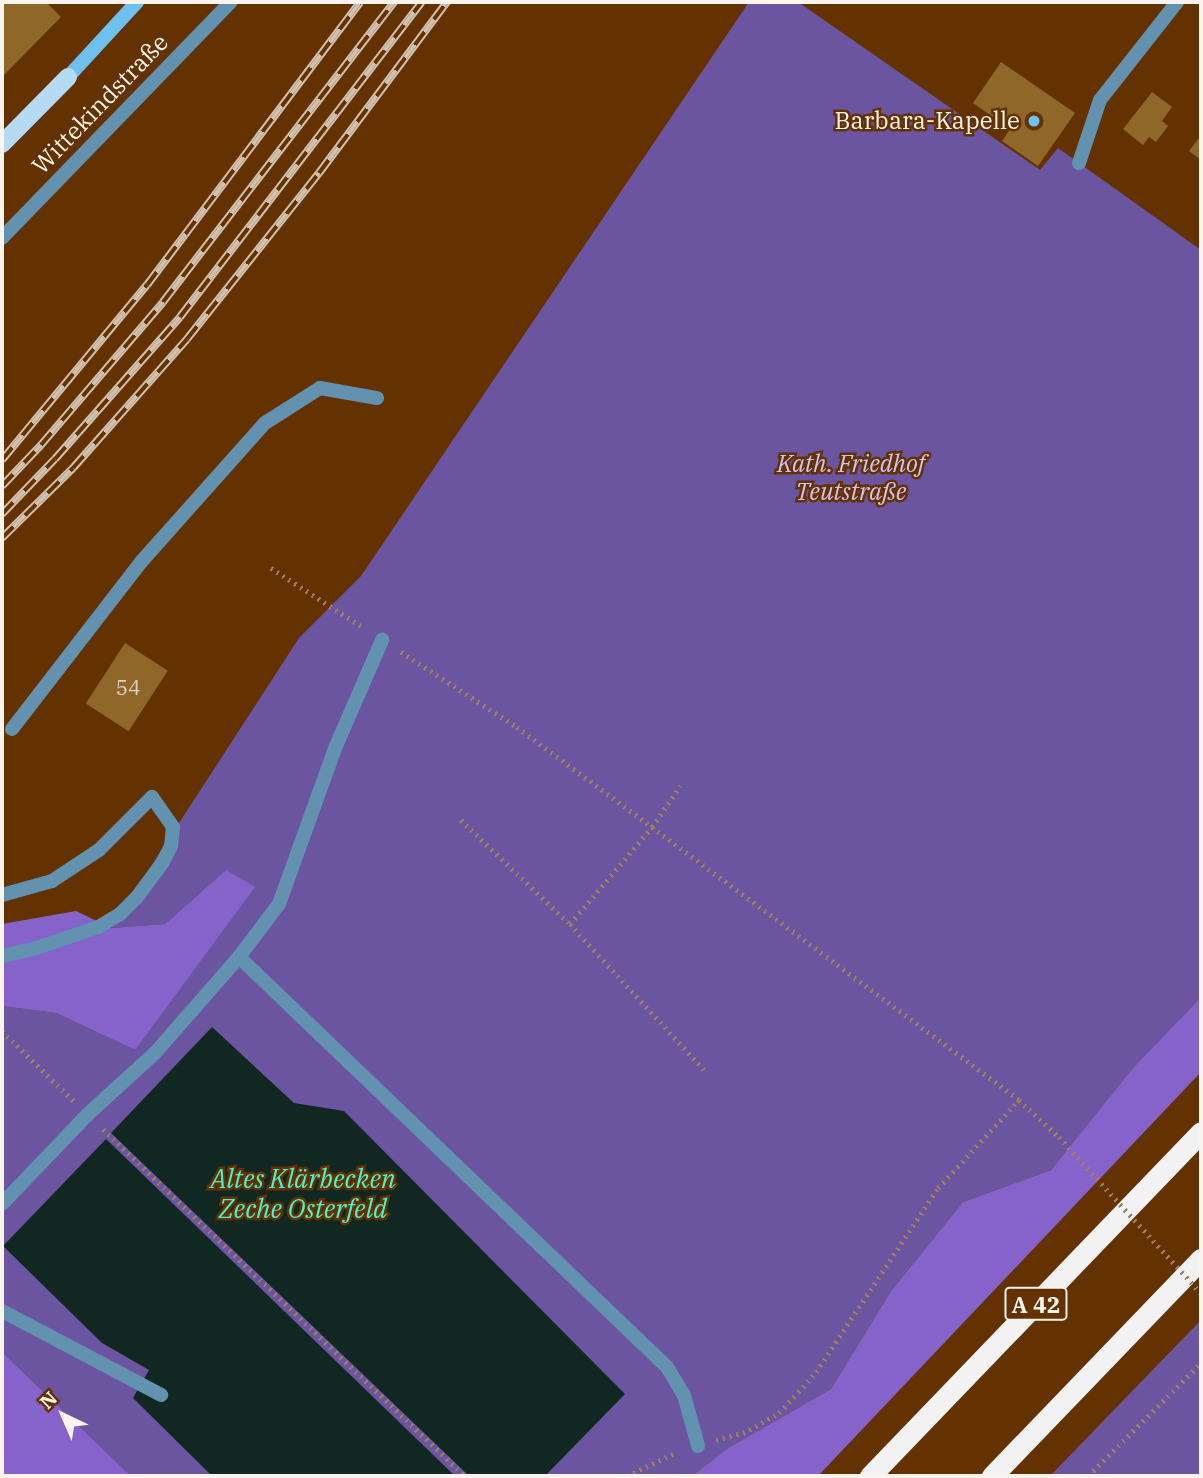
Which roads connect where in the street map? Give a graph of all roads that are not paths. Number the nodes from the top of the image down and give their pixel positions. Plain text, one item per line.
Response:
1 (137, 2) edge
2 (231, 2) edge
3 (1177, 2) edge
4 (68, 77) joint
5 (2, 144) edge
6 (1079, 163) dead end
7 (2, 238) edge
8 (377, 398) dead end
9 (382, 640) road end
10 (12, 729) dead end
11 (2, 895) edge
12 (2, 956) edge
13 (239, 957) junction
14 (1201, 1132) edge
15 (2, 1203) edge
16 (1201, 1259) edge
17 (2, 1311) edge
18 (161, 1395) dead end
19 (698, 1446) road end
20 (870, 1476) edge
21 (992, 1476) edge

1 - 4 main road
2 - 7 street, Wittekindstraße
3 - 6 street
4 - 5 main road
8 - 10 street
9 - 13 street
11 - 12 street
13 - 15 street
13 - 19 street
14 - 20 highway, A 42
16 - 21 highway
17 - 18 street

